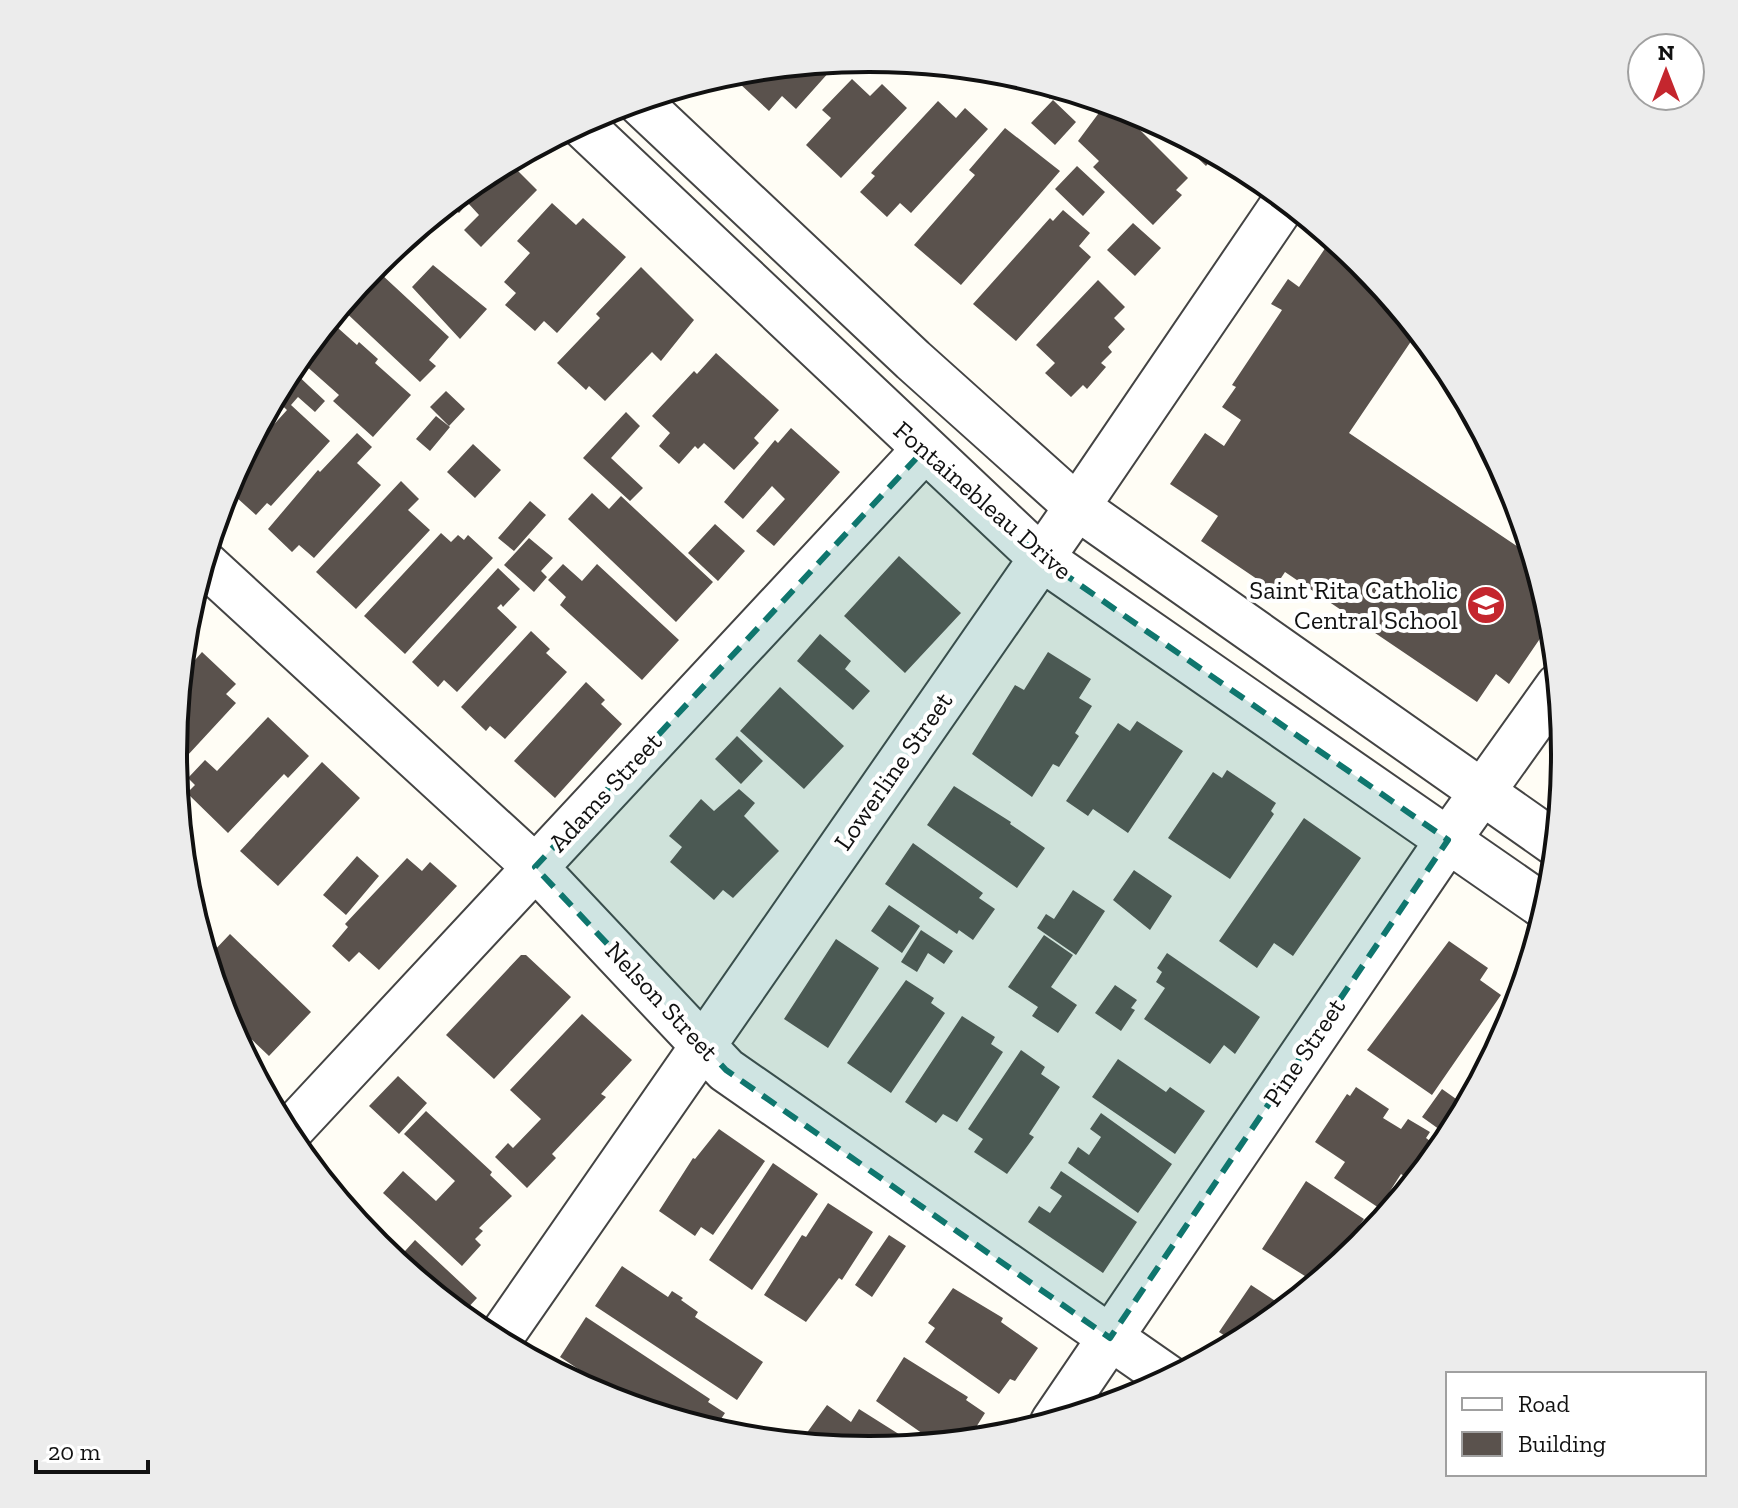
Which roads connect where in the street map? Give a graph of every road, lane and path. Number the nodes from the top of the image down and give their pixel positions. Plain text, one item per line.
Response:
1 (647, 109) edge
2 (590, 132) edge
3 (1279, 210) edge
4 (924, 450) junction
5 (1077, 507) junction
6 (1041, 558) junction
7 (212, 570) edge
8 (1549, 699) edge
9 (1481, 793) junction
10 (1546, 837) edge
11 (1448, 840) junction
12 (535, 867) junction
13 (1535, 900) edge
14 (703, 1044) junction
15 (296, 1124) edge
16 (505, 1331) edge
17 (1110, 1338) junction
18 (1159, 1371) edge
19 (1063, 1408) edge

1 - 5 street
2 - 4 street, Fontainebleau Drive
3 - 5 street, Lowerline Street
4 - 6 street, Fontainebleau Drive
4 - 12 street, Adams Street
5 - 6 street, Lowerline Street
5 - 9 street
6 - 11 street, Fontainebleau Drive
6 - 14 street, Lowerline Street
7 - 12 street, Nelson Street
8 - 9 street, Pine Street
9 - 10 street
9 - 11 street, Pine Street
11 - 13 street, Fontainebleau Drive
11 - 17 street, Pine Street
12 - 14 street, Nelson Street
12 - 15 street, Adams Street
14 - 16 street, Lowerline Street
14 - 17 street, Nelson Street
17 - 18 street, Nelson Street
17 - 19 street, Pine Street

